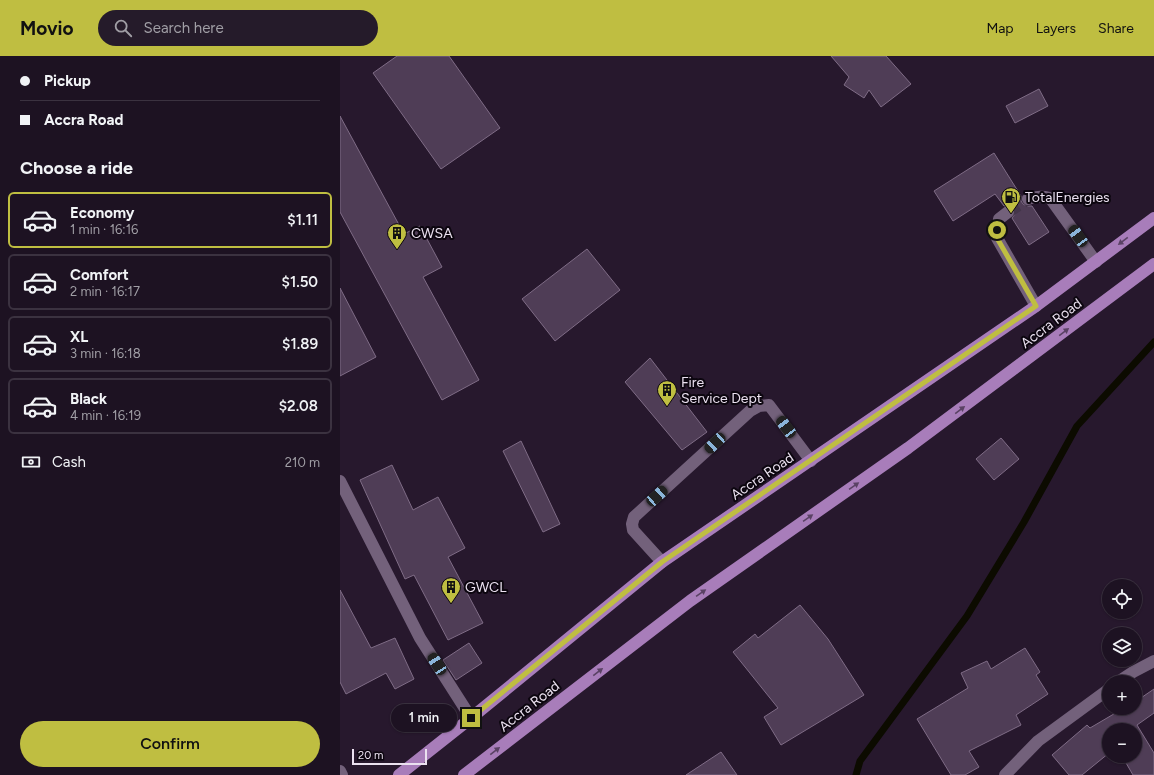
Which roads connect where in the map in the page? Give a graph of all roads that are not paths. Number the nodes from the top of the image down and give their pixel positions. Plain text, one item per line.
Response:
1 (1028, 200) tunnel mouth
2 (1008, 212) tunnel mouth
3 (1154, 218) edge
4 (1096, 262) junction
5 (1154, 264) edge
6 (1036, 306) junction
7 (811, 460) junction
8 (340, 481) edge
9 (662, 562) junction
10 (1154, 661) edge
11 (1128, 675) edge
12 (1102, 694) edge
13 (471, 718) junction
14 (340, 771) edge
15 (342, 775) edge
16 (399, 775) edge
17 (464, 775) edge
18 (1005, 775) edge

1 - 4 street
2 - 6 street
3 -> 4 main road, Accra Road
4 - 6 main road, Accra Road
17 -> 5 main road, Accra Road
6 - 7 main road, Accra Road
7 - 9 main road, Accra Road
7 - 9 street
8 - 13 street
9 - 13 main road, Accra Road
10 - 11 street
12 - 18 street
13 - 16 main road, Accra Road
14 - 15 street

